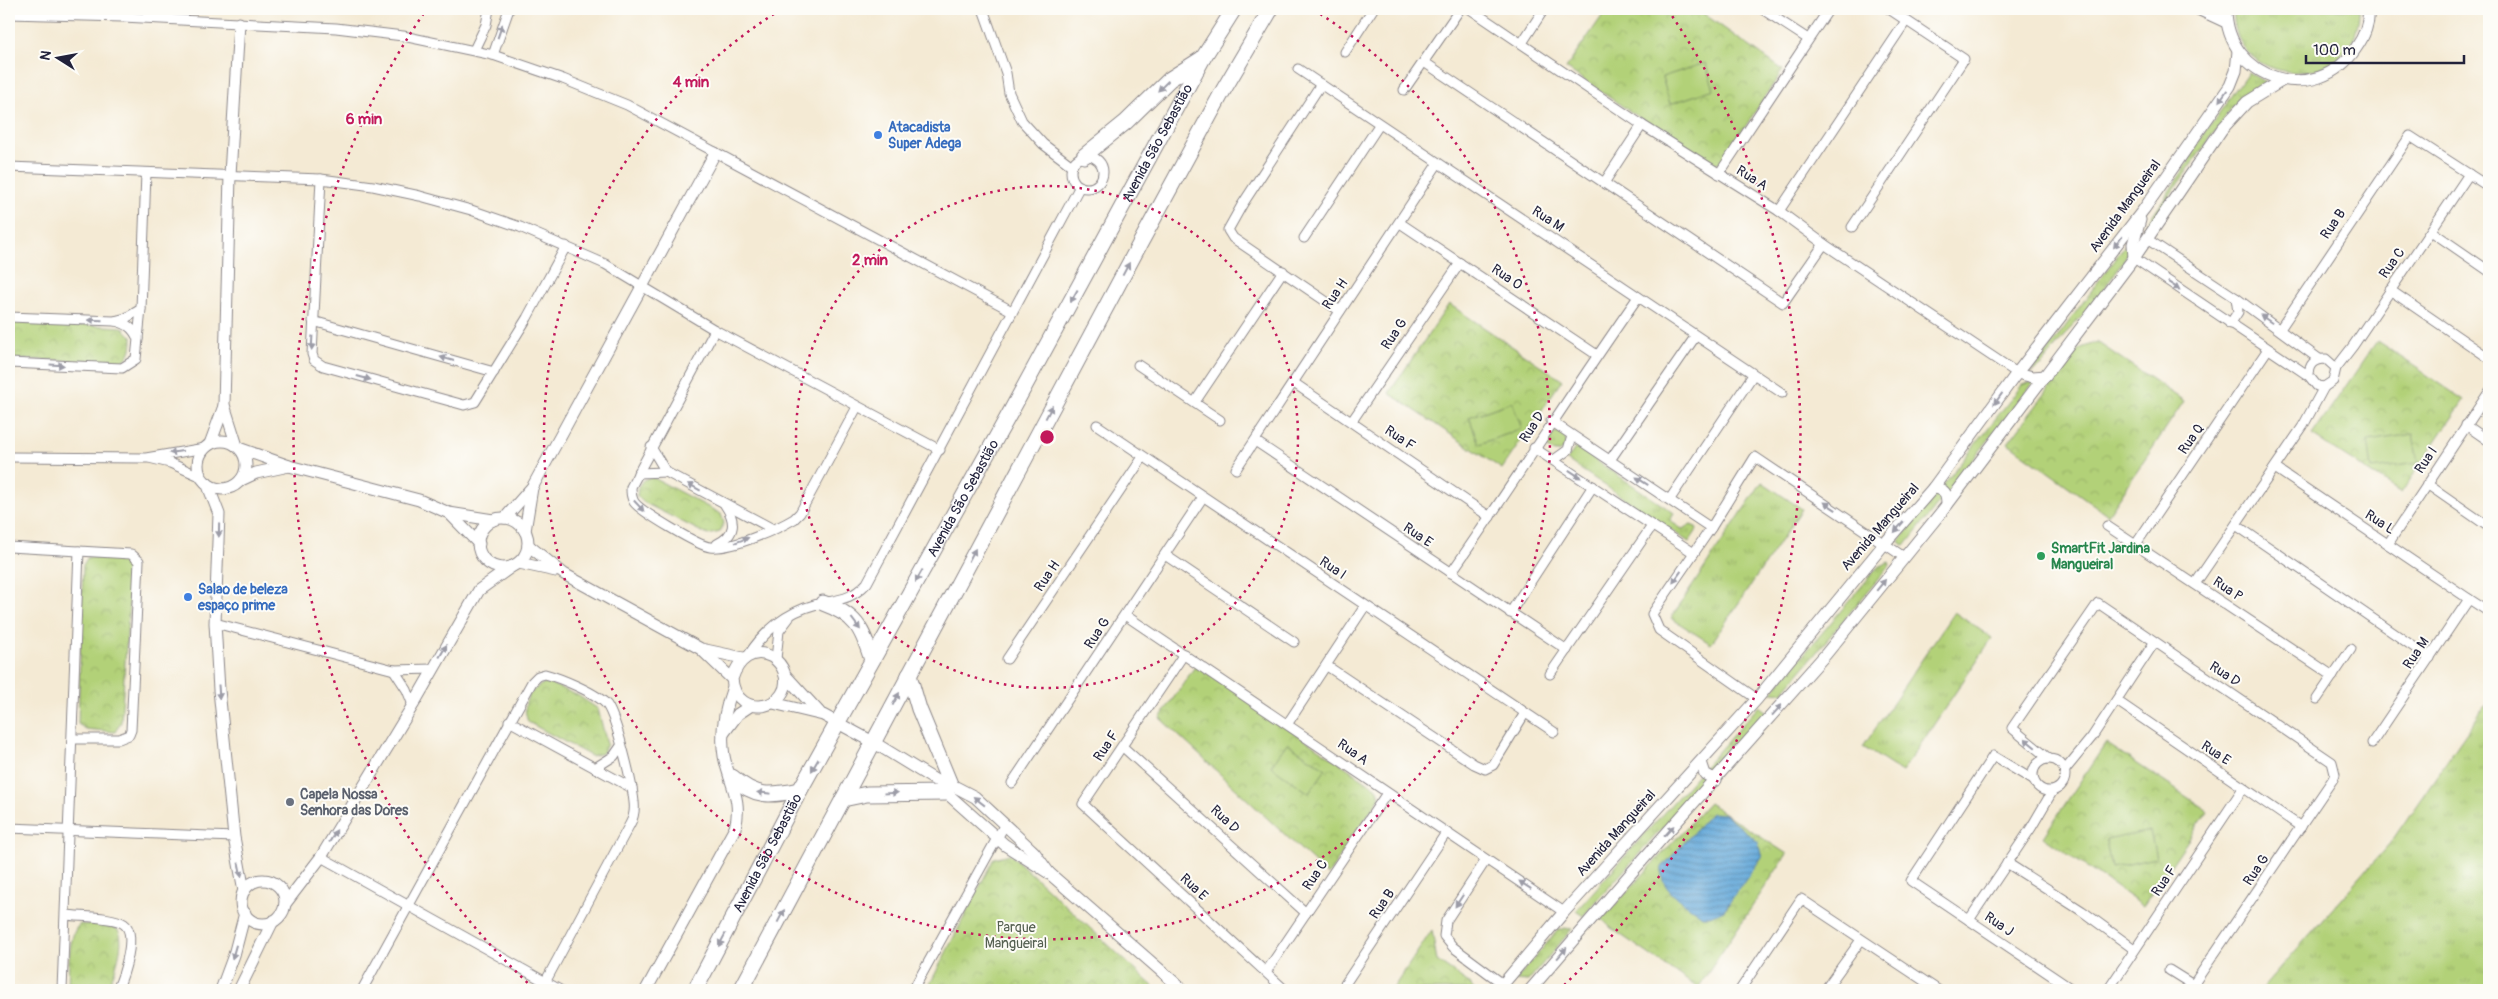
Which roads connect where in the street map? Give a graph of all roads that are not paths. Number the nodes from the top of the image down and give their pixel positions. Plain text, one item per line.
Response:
1 (489, 9) edge
2 (509, 9) edge
3 (983, 9) edge
4 (1234, 9) edge
5 (1271, 9) edge
6 (1373, 9) edge
7 (1460, 9) edge
8 (1470, 9) edge
9 (1544, 9) edge
10 (1762, 9) edge
11 (1829, 9) edge
12 (1888, 9) edge
13 (2198, 9) edge
14 (2226, 9) edge
15 (2368, 9) edge
16 (9, 14) edge
17 (1906, 21) junction
18 (2226, 22) junction
19 (239, 23) junction
20 (1808, 40) junction
21 (1522, 43) junction
22 (474, 50) junction
23 (2238, 51) junction
24 (1345, 52) dead end
25 (493, 55) junction
26 (1203, 58) junction
27 (1424, 62) junction
28 (1298, 69) dead end
29 (2283, 80) junction
30 (1322, 84) junction
31 (1404, 90) dead end
32 (1380, 125) junction
33 (1642, 126) junction
34 (715, 153) junction
35 (1078, 161) junction
36 (1438, 163) junction
37 (9, 168) edge
38 (146, 173) junction
39 (1718, 174) junction
40 (2470, 174) junction
41 (230, 175) junction
42 (321, 179) junction
43 (1604, 183) junction
44 (1080, 186) junction
45 (2489, 187) edge
46 (2144, 209) junction
47 (1779, 211) junction
48 (1400, 223) junction
49 (1852, 227) dead end
50 (2431, 231) junction
51 (1304, 238) dead end
52 (2147, 239) junction
53 (1824, 244) junction
54 (566, 246) junction
55 (2134, 258) junction
56 (1460, 263) junction
57 (2489, 271) edge
58 (1283, 272) junction
59 (642, 286) junction
60 (2390, 290) junction
61 (1638, 298) junction
62 (2236, 298) junction
63 (141, 309) junction
64 (1012, 311) junction
65 (1340, 311) junction
66 (9, 317) edge
67 (114, 321) junction
68 (313, 321) junction
69 (2230, 324) junction
70 (2280, 329) junction
71 (715, 330) junction
72 (1695, 337) junction
73 (138, 340) junction
74 (2268, 349) junction
75 (1597, 355) junction
76 (2489, 358) edge
77 (2319, 359) junction
78 (9, 363) edge
79 (1138, 365) dead end
80 (2336, 368) junction
81 (494, 372) junction
82 (2017, 373) junction
83 (1753, 376) junction
84 (2046, 376) junction
85 (2309, 376) junction
86 (1294, 383) junction
87 (2324, 387) junction
88 (2489, 392) edge
89 (1782, 393) dead end
90 (1195, 402) junction
91 (224, 405) junction
92 (857, 407) junction
93 (1220, 420) dead end
94 (1352, 421) junction
95 (1551, 421) junction
96 (2466, 425) junction
97 (1097, 426) dead end
98 (1572, 436) junction
99 (1255, 441) junction
100 (2489, 441) edge
101 (208, 446) junction
102 (239, 447) junction
103 (651, 447) junction
104 (1534, 448) junction
105 (940, 450) junction
106 (9, 457) edge
107 (1143, 457) junction
108 (146, 458) junction
109 (1554, 460) junction
110 (1610, 460) junction
111 (288, 466) junction
112 (2275, 468) junction
113 (1236, 469) dead end
114 (666, 472) junction
115 (638, 474) junction
116 (204, 480) junction
117 (241, 480) junction
118 (2427, 484) junction
119 (533, 486) junction
120 (1593, 486) junction
121 (1933, 488) junction
122 (1203, 497) junction
123 (1670, 499) junction
124 (723, 502) junction
125 (1947, 505) junction
126 (449, 513) junction
127 (1490, 517) junction
128 (505, 518) junction
129 (493, 520) junction
130 (2236, 525) junction
131 (1652, 526) junction
132 (2108, 526) dead end
133 (2489, 527) edge
134 (773, 528) junction
135 (1711, 528) junction
136 (525, 531) junction
137 (1885, 543) junction
138 (479, 544) junction
139 (2136, 544) junction
140 (2388, 544) junction
141 (528, 545) junction
142 (9, 547) edge
143 (710, 547) junction
144 (79, 551) junction
145 (1694, 553) junction
146 (1165, 555) junction
147 (1904, 557) junction
148 (515, 565) junction
149 (1451, 572) junction
150 (564, 574) junction
151 (2195, 584) junction
152 (2469, 599) junction
153 (823, 603) junction
154 (1365, 606) junction
155 (794, 612) junction
156 (2489, 612) edge
157 (1510, 613) junction
158 (1126, 614) junction
159 (215, 622) junction
160 (1294, 642) dead end
161 (2154, 643) junction
162 (700, 649) junction
163 (2351, 649) dead end
164 (1567, 650) junction
165 (1184, 654) junction
166 (746, 657) junction
167 (2430, 658) junction
168 (776, 659) junction
169 (872, 660) junction
170 (1007, 660) dead end
171 (1327, 666) junction
172 (433, 669) junction
173 (394, 670) junction
174 (1550, 674) dead end
175 (785, 675) junction
176 (909, 675) junction
177 (2333, 676) junction
178 (732, 683) junction
179 (1757, 699) junction
180 (2317, 699) dead end
181 (2117, 701) junction
182 (773, 703) junction
183 (413, 705) junction
184 (750, 706) junction
185 (1525, 713) junction
186 (820, 714) junction
187 (509, 722) junction
188 (839, 723) junction
189 (1288, 723) junction
190 (1554, 732) dead end
191 (722, 736) junction
192 (74, 739) junction
193 (873, 742) junction
194 (2372, 743) dead end
195 (620, 746) junction
196 (1123, 747) junction
197 (2048, 758) junction
198 (1701, 762) junction
199 (595, 768) junction
200 (2335, 768) joint
201 (2065, 770) junction
202 (732, 777) junction
203 (1716, 780) junction
204 (2033, 780) junction
205 (1012, 783) dead end
206 (2244, 787) junction
207 (632, 788) junction
208 (949, 788) junction
209 (800, 790) junction
210 (2052, 792) junction
211 (1388, 793) junction
212 (843, 799) junction
213 (1083, 804) joint
214 (1005, 824) junction
215 (2301, 827) junction
216 (9, 828) edge
217 (70, 830) junction
218 (1446, 833) junction
219 (234, 837) junction
220 (997, 838) junction
221 (1618, 854) junction
222 (321, 857) junction
223 (1486, 860) junction
224 (2007, 863) junction
225 (1632, 872) junction
226 (1049, 873) junction
227 (244, 891) junction
228 (285, 904) junction
229 (407, 906) junction
230 (1564, 912) junction
231 (244, 913) junction
232 (1306, 913) junction
233 (66, 915) junction
234 (1969, 920) junction
235 (273, 922) junction
236 (1861, 940) junction
237 (2134, 949) junction
238 (2169, 970) dead end
239 (1266, 972) junction
240 (543, 986) edge
241 (1501, 987) edge
242 (62, 990) edge
243 (117, 990) edge
244 (221, 990) edge
245 (239, 990) edge
246 (362, 990) edge
247 (560, 990) edge
248 (646, 990) edge
249 (695, 990) edge
250 (742, 990) edge
251 (913, 990) edge
252 (1183, 990) edge
253 (1285, 990) edge
254 (1341, 990) edge
255 (1530, 990) edge
256 (1740, 990) edge
257 (1825, 990) edge
258 (1938, 990) edge
259 (2073, 990) edge
260 (2108, 990) edge

1 - 22 street
25 -> 2 street
3 - 35 street
4 - 26 main road, Avenida São Sebastião
176 -> 5 main road
6 - 24 street
7 - 27 street
8 - 21 street, Rua A
9 - 21 street
10 - 20 street
11 - 20 street
12 - 17 street
13 - 18 street
14 - 18 street
15 - 29 street
16 - 19 street
17 - 47 street
17 - 49 street
18 - 23 street
19 - 22 street
19 - 41 street
20 - 39 street
21 - 33 street, Rua A
22 - 25 street
23 - 29 street
23 -> 46 street, Avenida Mangueiral
25 - 34 street
26 -> 35 main road
26 -> 169 main road, Avenida São Sebastião
27 - 31 street
27 - 43 street
28 - 30 street, Rua M
29 - 52 street
30 - 32 street, Rua M
30 - 58 street
32 - 36 street, Rua M
32 - 51 street
33 - 39 street, Rua A
33 - 43 street
34 - 59 street
34 - 64 street
35 - 44 street
35 - 44 street
36 - 48 street, Rua H
36 - 61 street, Rua M
37 - 38 street
38 - 41 street
38 - 63 street
39 - 47 street, Rua A
40 - 45 street
40 - 50 street, Rua C
40 - 70 street, Rua B
41 - 42 street
41 - 91 street
42 - 54 street
42 - 68 street
43 - 53 street
44 - 64 street
46 - 55 street
46 -> 82 street, Avenida Mangueiral
47 - 53 street, Rua A
48 - 56 street, Rua O
48 - 65 street, Rua H
50 - 57 street
50 - 60 street, Rua C
52 - 55 street
52 - 62 street
53 - 82 street, Rua A
54 - 59 street
54 - 81 street
55 -> 69 street
55 - 84 street
56 - 75 street, Rua O
56 - 94 street, Rua G
58 - 65 street
58 - 90 street
59 - 71 street
59 - 119 street
60 - 76 street
60 - 80 street, Rua C
61 - 72 street, Rua M
61 - 75 street, Rua D
62 - 69 street
70 -> 62 street
63 - 67 street
63 - 73 street
64 - 105 street
65 - 86 street, Rua H
67 -> 66 street
67 - 73 street
81 -> 68 street
68 -> 81 street
69 - 74 street
70 - 77 street
71 - 92 street
71 - 103 street
72 - 83 street, Rua M
72 - 110 street
78 -> 73 street
74 - 85 street
74 - 139 street, Rua Q
75 - 95 street, Rua D
77 - 80 street
77 - 85 street
79 - 90 street
80 - 87 street
82 - 84 street
82 -> 121 street, Avenida Mangueiral
83 - 89 street, Rua M
83 - 123 street
84 - 125 street
85 - 87 street
86 - 94 street, Rua F
86 - 99 street, Rua H
87 - 112 street
88 - 96 street, Rua I
90 - 93 street
91 - 101 street
91 - 102 street
92 - 105 street
92 - 134 street
94 - 127 street, Rua F
95 - 98 street
95 - 104 street, Rua D
96 - 100 street
96 - 118 street, Rua I
97 - 107 street, Rua I
98 - 109 street
98 - 110 street
99 - 113 street, Rua H
99 - 149 street, Rua E
101 - 102 street
101 -> 108 street
101 - 116 street
102 - 111 street
102 - 117 street
103 - 114 street
103 - 115 street
104 - 109 street
104 - 127 street, Rua D
105 - 153 street
106 - 108 street
107 - 122 street, Rua I
107 - 170 street, Rua H
108 - 116 street
109 -> 120 street
123 -> 110 street
111 - 117 street
111 - 126 street
112 - 130 street
112 - 140 street, Rua L
114 - 115 street
124 -> 114 street
115 -> 143 street
116 - 117 street
116 -> 159 street
118 - 133 street
118 - 140 street, Rua I
119 - 128 street
119 - 136 street
120 - 131 street
120 - 157 street
121 - 125 street
121 -> 137 street, Avenida Mangueiral
122 - 146 street, Rua G
122 - 154 street, Rua I
123 - 135 street
124 - 134 street
124 - 143 street
125 - 147 street
126 - 129 street
126 - 138 street
127 - 149 street, Rua D
128 - 129 street
128 - 136 street
129 - 138 street
130 - 151 street
130 - 167 street
131 - 145 street
131 - 164 street
132 - 139 street, Rua P
143 -> 134 street
137 -> 135 street
135 - 145 street
136 - 141 street
137 - 147 street
137 - 179 street, Avenida Mangueiral
138 - 148 street
139 - 151 street, Rua P
140 - 152 street, Rua L
141 - 148 street
141 - 150 street
142 - 144 street
144 - 192 street
144 - 192 street
145 -> 179 street
146 - 158 street, Rua G
146 - 160 street
203 -> 147 street
148 - 150 street
172 -> 148 street
149 - 157 street, Rua E
150 - 162 street
151 - 177 street, Rua P
152 - 156 street
152 - 167 street, Rua M
153 - 155 street
153 -> 169 main road
154 - 171 street
154 - 185 street, Rua I
155 - 166 street
155 - 168 street
157 - 164 street, Rua E
158 - 165 street, Rua A
158 - 205 street, Rua G
159 - 173 street
159 -> 219 street
161 - 181 street
197 -> 161 street, Rua D
161 - 200 street, Rua D
162 - 166 street
162 - 178 street
163 - 177 street
164 - 174 street
165 - 189 street, Rua A
165 - 196 street, Rua F
166 - 168 street
166 - 178 street
167 - 194 street, Rua M
168 - 175 street
169 - 188 main road, Avenida São Sebastião
171 - 185 street
171 - 189 street
172 - 173 street
172 - 183 street
173 - 183 street
175 - 182 street
175 - 186 street
193 -> 176 main road
176 - 208 main road
177 - 180 street
178 - 184 street
178 - 191 street
179 - 198 street, Avenida Mangueiral
181 - 201 street
181 - 206 street, Rua E
182 - 184 street
182 - 186 street
222 -> 183 street
184 - 191 street
185 - 190 street, Rua I
186 - 188 street
187 - 195 street
187 - 199 street
187 - 229 street
188 - 193 street
188 -> 209 main road, Avenida São Sebastião
189 - 211 street, Rua A
191 - 202 street
192 - 217 street
193 - 208 street
193 - 212 main road
195 - 199 street
195 - 207 street
196 - 213 street, Rua F
196 - 232 street, Rua D
197 - 201 street
197 - 204 street
198 - 203 street
198 - 221 street, Avenida Mangueiral
199 - 207 street
200 - 215 street, Rua G
201 - 210 street
209 -> 202 main road
202 - 248 street
225 -> 203 street
204 - 210 street
204 - 234 street, Rua J
206 - 215 street, Rua E
206 - 237 street, Rua F
207 - 240 street
212 -> 208 main road
214 -> 208 street
208 - 220 street
209 -> 249 main road, Avenida São Sebastião
210 - 224 street
211 - 218 street, Rua A
211 - 232 street, Rua C
250 -> 212 main road
213 - 239 street, Rua E
214 - 220 street
214 - 226 street
215 - 238 street, Rua G
216 - 217 street
217 - 219 street
217 - 233 street
218 - 223 street, Rua A
218 - 254 street, Rua B
219 -> 227 street
220 - 226 street
220 - 251 street
221 - 225 street
221 - 230 street, Avenida Mangueiral
222 - 228 street
222 - 229 street
230 -> 223 street, Rua A
223 -> 241 street
224 - 234 street
224 - 237 street
255 -> 225 street
226 - 252 street
227 - 228 street
227 - 231 street
228 - 235 street
229 - 240 street
229 - 246 street
230 - 241 street, Avenida Mangueiral
231 - 235 street
231 -> 244 street
232 - 239 street, Rua C
233 - 242 street
233 - 243 street
234 - 259 street, Rua J
235 - 245 street
236 - 256 street
236 - 257 street
236 - 258 street
237 - 260 street, Rua F
239 - 253 street, Rua E
240 - 247 street

